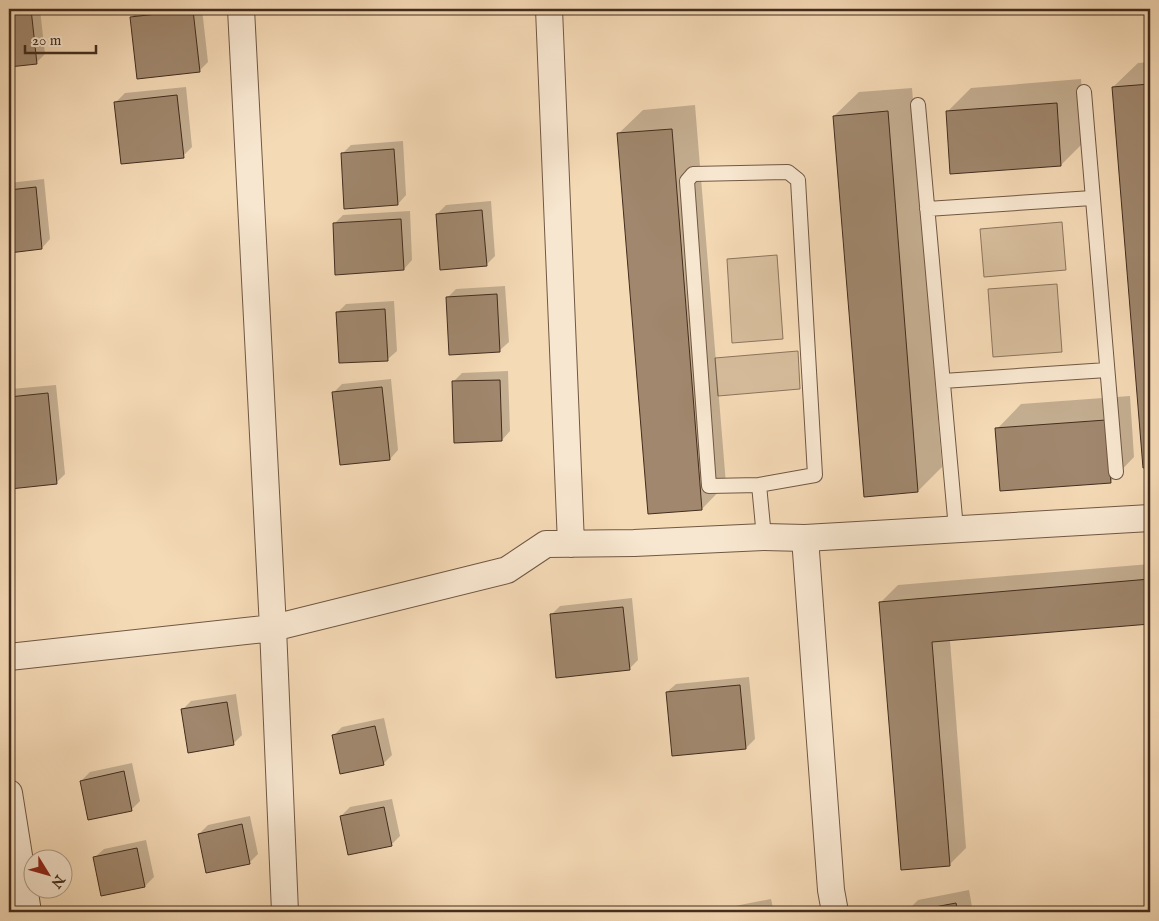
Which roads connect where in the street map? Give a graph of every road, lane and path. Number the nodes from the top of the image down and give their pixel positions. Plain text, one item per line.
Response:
1 (241, 9) edge
2 (548, 9) edge
3 (1084, 92) dead end
4 (918, 105) dead end
5 (1092, 198) junction
6 (928, 209) junction
7 (1107, 370) junction
8 (943, 382) junction
9 (1116, 472) dead end
10 (759, 485) junction
11 (1150, 518) edge
12 (956, 529) junction
13 (764, 537) junction
14 (805, 538) junction
15 (571, 544) junction
16 (273, 628) junction
17 (9, 657) edge
18 (9, 793) edge
19 (28, 912) edge
20 (285, 912) edge
21 (835, 912) edge

1 - 16 street
2 - 15 street
3 - 5 lane
4 - 6 lane
5 - 6 lane
5 - 7 lane
6 - 8 lane
7 - 8 lane
7 - 9 lane
8 - 12 lane
10 - 10 lane
10 - 13 lane
11 - 12 street
12 - 14 street
13 - 14 street
13 - 15 street
14 - 21 street
15 - 16 street
16 - 17 street
16 - 20 street
18 - 19 street

